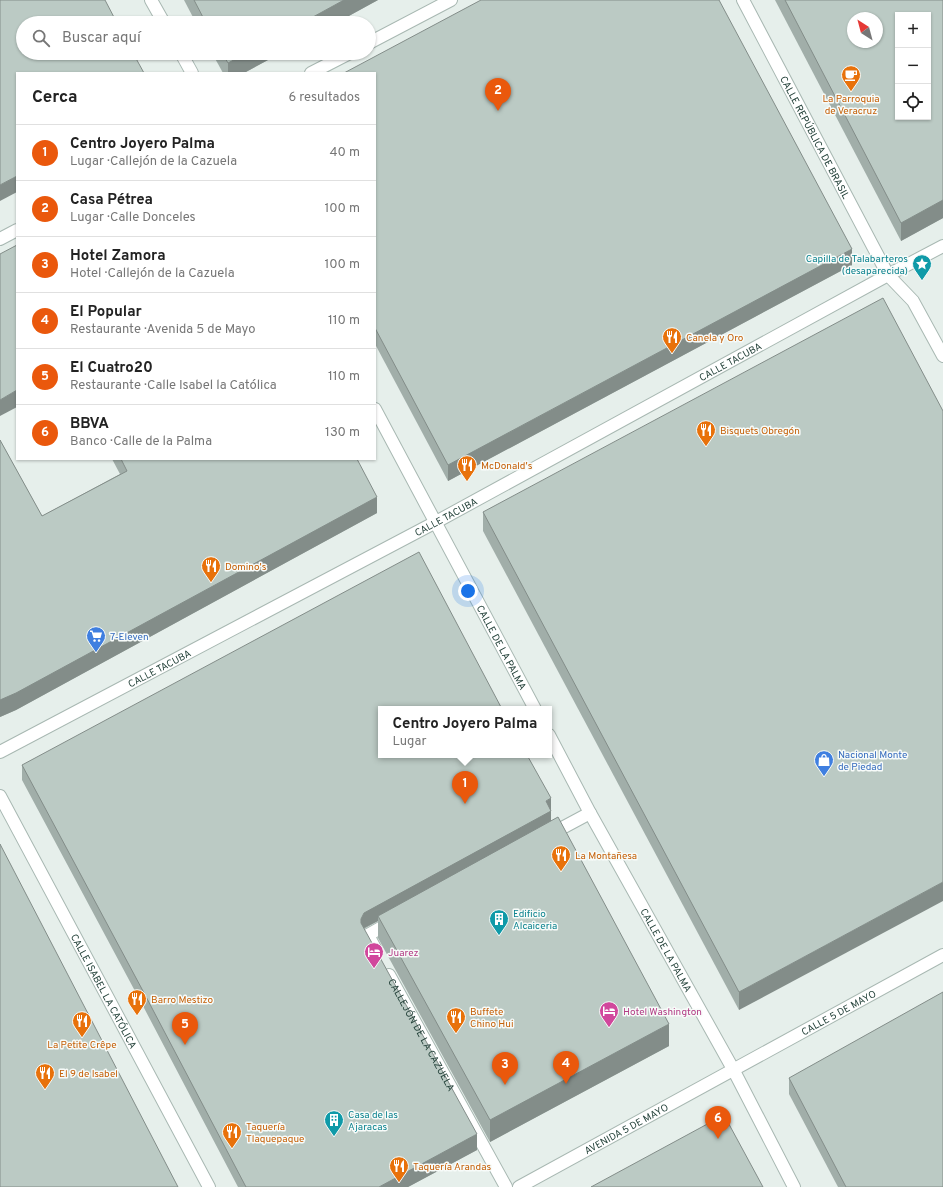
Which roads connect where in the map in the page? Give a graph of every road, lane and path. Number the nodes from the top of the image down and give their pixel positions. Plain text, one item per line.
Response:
1 (151, 0) edge
2 (451, 0) edge
3 (742, 0) edge
4 (160, 16) edge
5 (376, 39) edge
6 (185, 60) edge
7 (336, 60) edge
8 (191, 72) edge
9 (313, 72) edge
10 (16, 231) edge
11 (0, 240) edge
12 (943, 246) edge
13 (888, 275) junction
14 (943, 356) edge
15 (376, 411) edge
16 (436, 522) junction
17 (533, 706) edge
18 (552, 741) edge
19 (0, 752) edge
20 (0, 796) edge
21 (590, 812) junction
22 (542, 839) edge
23 (402, 916) edge
24 (943, 955) edge
25 (733, 1069) junction
26 (208, 1187) edge
27 (506, 1187) edge
28 (519, 1187) edge
29 (794, 1187) edge

1 - 4 street
2 - 5 street
3 - 13 street, CALLE REPÚBLICA DE BRASIL
6 - 8 street
7 - 9 street
10 - 11 street
12 - 13 street, CALLE TACUBA
13 - 14 street, CALLE REPÚBLICA DE BRASIL
13 - 16 street, CALLE TACUBA
15 - 16 street, CALLE DE LA PALMA
16 - 17 street, CALLE DE LA PALMA
16 - 19 street, CALLE TACUBA
18 - 21 street, CALLE DE LA PALMA
20 - 26 street, CALLE ISABEL LA CATÓLICA
21 - 22 street
21 - 25 street, CALLE DE LA PALMA
23 - 27 street, CALLEJÓN DE LA CAZUELA
24 - 25 street, CALLE 5 DE MAYO
25 - 28 street, AVENIDA 5 DE MAYO
25 - 29 street, CALLE DE LA PALMA

